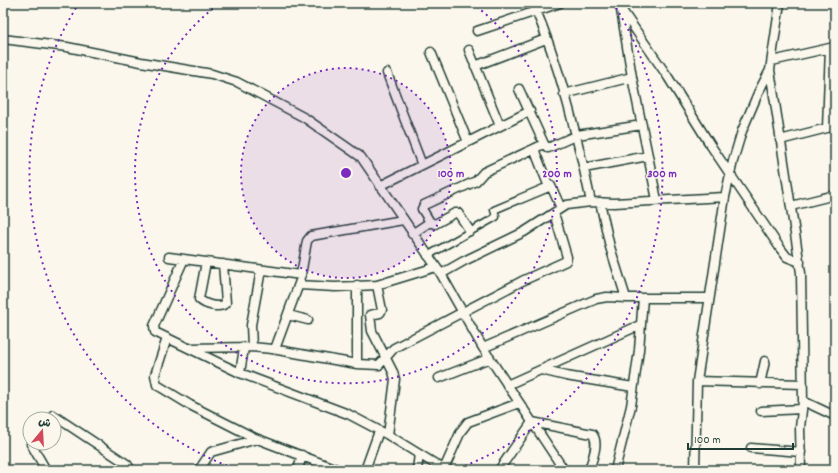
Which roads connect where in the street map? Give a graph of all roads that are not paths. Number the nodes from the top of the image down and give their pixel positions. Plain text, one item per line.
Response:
1 (533, 3) edge
2 (560, 3) edge
3 (780, 3) edge
4 (619, 5) edge
5 (536, 12) junction
6 (477, 32) dead end
7 (3, 39) edge
8 (546, 39) junction
9 (832, 47) edge
10 (469, 50) dead end
11 (431, 52) dead end
12 (772, 61) junction
13 (475, 66) junction
14 (770, 70) junction
15 (832, 72) edge
16 (387, 73) dead end
17 (632, 77) junction
18 (519, 89) dead end
19 (564, 94) junction
20 (530, 111) junction
21 (642, 125) junction
22 (500, 126) junction
23 (835, 126) edge
24 (826, 128) junction
25 (577, 135) junction
26 (780, 140) junction
27 (468, 142) junction
28 (544, 144) junction
29 (534, 148) junction
30 (648, 156) junction
31 (422, 165) junction
32 (584, 168) junction
33 (730, 173) junction
34 (380, 186) junction
35 (549, 186) junction
36 (835, 195) edge
37 (725, 197) junction
38 (520, 199) joint
39 (657, 200) junction
40 (591, 202) junction
41 (600, 202) junction
42 (790, 206) junction
43 (561, 208) junction
44 (554, 213) junction
45 (403, 220) junction
46 (430, 222) junction
47 (470, 231) junction
48 (412, 234) junction
49 (427, 256) junction
50 (169, 257) dead end
51 (184, 259) junction
52 (206, 262) junction
53 (800, 262) junction
54 (223, 264) junction
55 (436, 267) junction
56 (261, 270) junction
57 (441, 274) junction
58 (301, 275) junction
59 (299, 285) junction
60 (357, 285) junction
61 (376, 285) junction
62 (626, 298) junction
63 (643, 298) junction
64 (708, 298) junction
65 (462, 313) junction
66 (288, 315) junction
67 (308, 320) dead end
68 (640, 325) junction
69 (167, 338) junction
70 (248, 347) junction
71 (189, 348) junction
72 (483, 348) junction
73 (275, 349) junction
74 (490, 358) junction
75 (386, 359) junction
76 (765, 361) dead end
77 (357, 364) junction
78 (541, 370) junction
79 (240, 373) junction
80 (439, 378) dead end
81 (697, 381) junction
82 (760, 384) junction
83 (803, 384) junction
84 (507, 385) junction
85 (633, 387) junction
86 (520, 403) junction
87 (802, 405) junction
88 (761, 411) dead end
89 (835, 416) edge
90 (62, 421) edge
91 (532, 422) junction
92 (379, 431) junction
93 (388, 435) junction
94 (257, 438) junction
95 (751, 448) dead end
96 (35, 451) edge
97 (801, 452) junction
98 (419, 454) junction
99 (302, 456) junction
100 (46, 470) edge
101 (132, 470) edge
102 (199, 470) edge
103 (298, 470) edge
104 (339, 470) edge
105 (365, 470) edge
106 (417, 470) edge
107 (444, 470) edge
108 (499, 470) edge
109 (564, 470) edge
110 (589, 470) edge
111 (615, 470) edge
112 (695, 470) edge
113 (801, 470) edge

1 - 5 street
2 - 5 street
3 - 12 street
4 - 17 street
4 - 33 street
5 - 6 street
5 - 8 street
7 - 34 street
8 - 13 street
8 - 19 street
9 - 12 street
9 - 15 street
10 - 13 street
11 - 27 street
12 - 14 street
13 - 22 street
14 - 26 street
14 - 33 street
15 - 24 street
16 - 31 street
17 - 19 street
17 - 21 street
18 - 20 street
19 - 25 street
20 - 22 street
20 - 28 street
21 - 25 street
21 - 30 street
22 - 27 street
23 - 24 street
24 - 26 street
25 - 28 street
25 - 32 street
26 - 42 street
27 - 31 street
28 - 29 street
29 - 35 street
29 - 46 street
30 - 32 street
30 - 39 street
31 - 34 street
32 - 40 street
33 - 37 street
33 - 53 street
34 - 45 street
35 - 38 street
35 - 43 street
36 - 42 street
37 - 39 street
37 - 64 street
38 - 47 street
39 - 41 street
40 - 41 street
40 - 43 street
41 - 62 street
42 - 53 street
43 - 44 street
44 - 57 street
44 - 65 street
45 - 48 street
45 - 58 street
46 - 47 street
46 - 48 street
47 - 49 street
48 - 49 street
49 - 55 street
50 - 51 street
51 - 52 street
51 - 69 street
52 - 54 street
52 - 54 street
53 - 83 street
54 - 56 street
55 - 57 street
55 - 61 street
56 - 58 street
56 - 70 street
57 - 65 street
58 - 59 street
59 - 60 street
59 - 66 street
60 - 61 street
60 - 77 street
61 - 75 street
62 - 63 street
62 - 72 street
63 - 64 street
63 - 68 street
64 - 81 street
65 - 72 street
65 - 75 street
66 - 67 street
66 - 73 street
68 - 78 street
68 - 85 street
69 - 71 street
69 - 94 street
70 - 71 street
70 - 73 street
70 - 79 street
71 - 79 street
72 - 74 street
73 - 77 street
74 - 80 street
74 - 84 street
75 - 77 street
75 - 93 street
76 - 82 street
78 - 84 street
78 - 85 street
79 - 92 street
81 - 82 street
81 - 112 street
82 - 83 street
83 - 87 street
84 - 86 street
85 - 111 street
86 - 91 street
86 - 107 street
87 - 88 street
87 - 89 street
87 - 97 street
90 - 101 street
91 - 108 street
91 - 109 street
91 - 110 street
92 - 93 street
92 - 105 street
93 - 98 street
94 - 99 street
94 - 102 street
95 - 97 street
96 - 100 street
97 - 113 street
98 - 106 street
98 - 107 street
99 - 103 street
99 - 104 street

